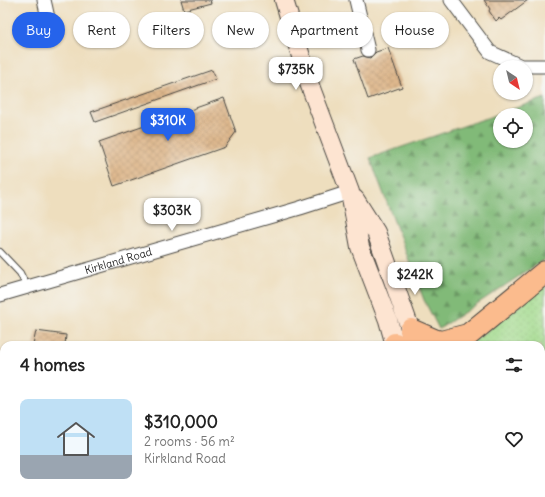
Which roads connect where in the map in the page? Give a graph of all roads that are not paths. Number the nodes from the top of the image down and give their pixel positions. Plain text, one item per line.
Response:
1 (44, 0) edge
2 (284, 0) edge
3 (356, 0) edge
4 (451, 0) edge
5 (47, 12) edge
6 (368, 50) dead end
7 (545, 66) edge
8 (350, 192) junction
9 (0, 252) edge
10 (545, 272) edge
11 (27, 287) junction
12 (0, 295) edge
13 (462, 340) edge
14 (402, 341) edge
15 (418, 341) edge
16 (438, 341) edge
17 (452, 341) edge

1 - 5 street
2 - 8 main road
3 - 6 street
4 - 7 street
8 - 11 street, Kirkland Road
8 - 14 main road
9 - 11 lane
10 - 13 highway
11 - 12 street, Kirkland Road
13 - 17 highway
15 - 16 highway

